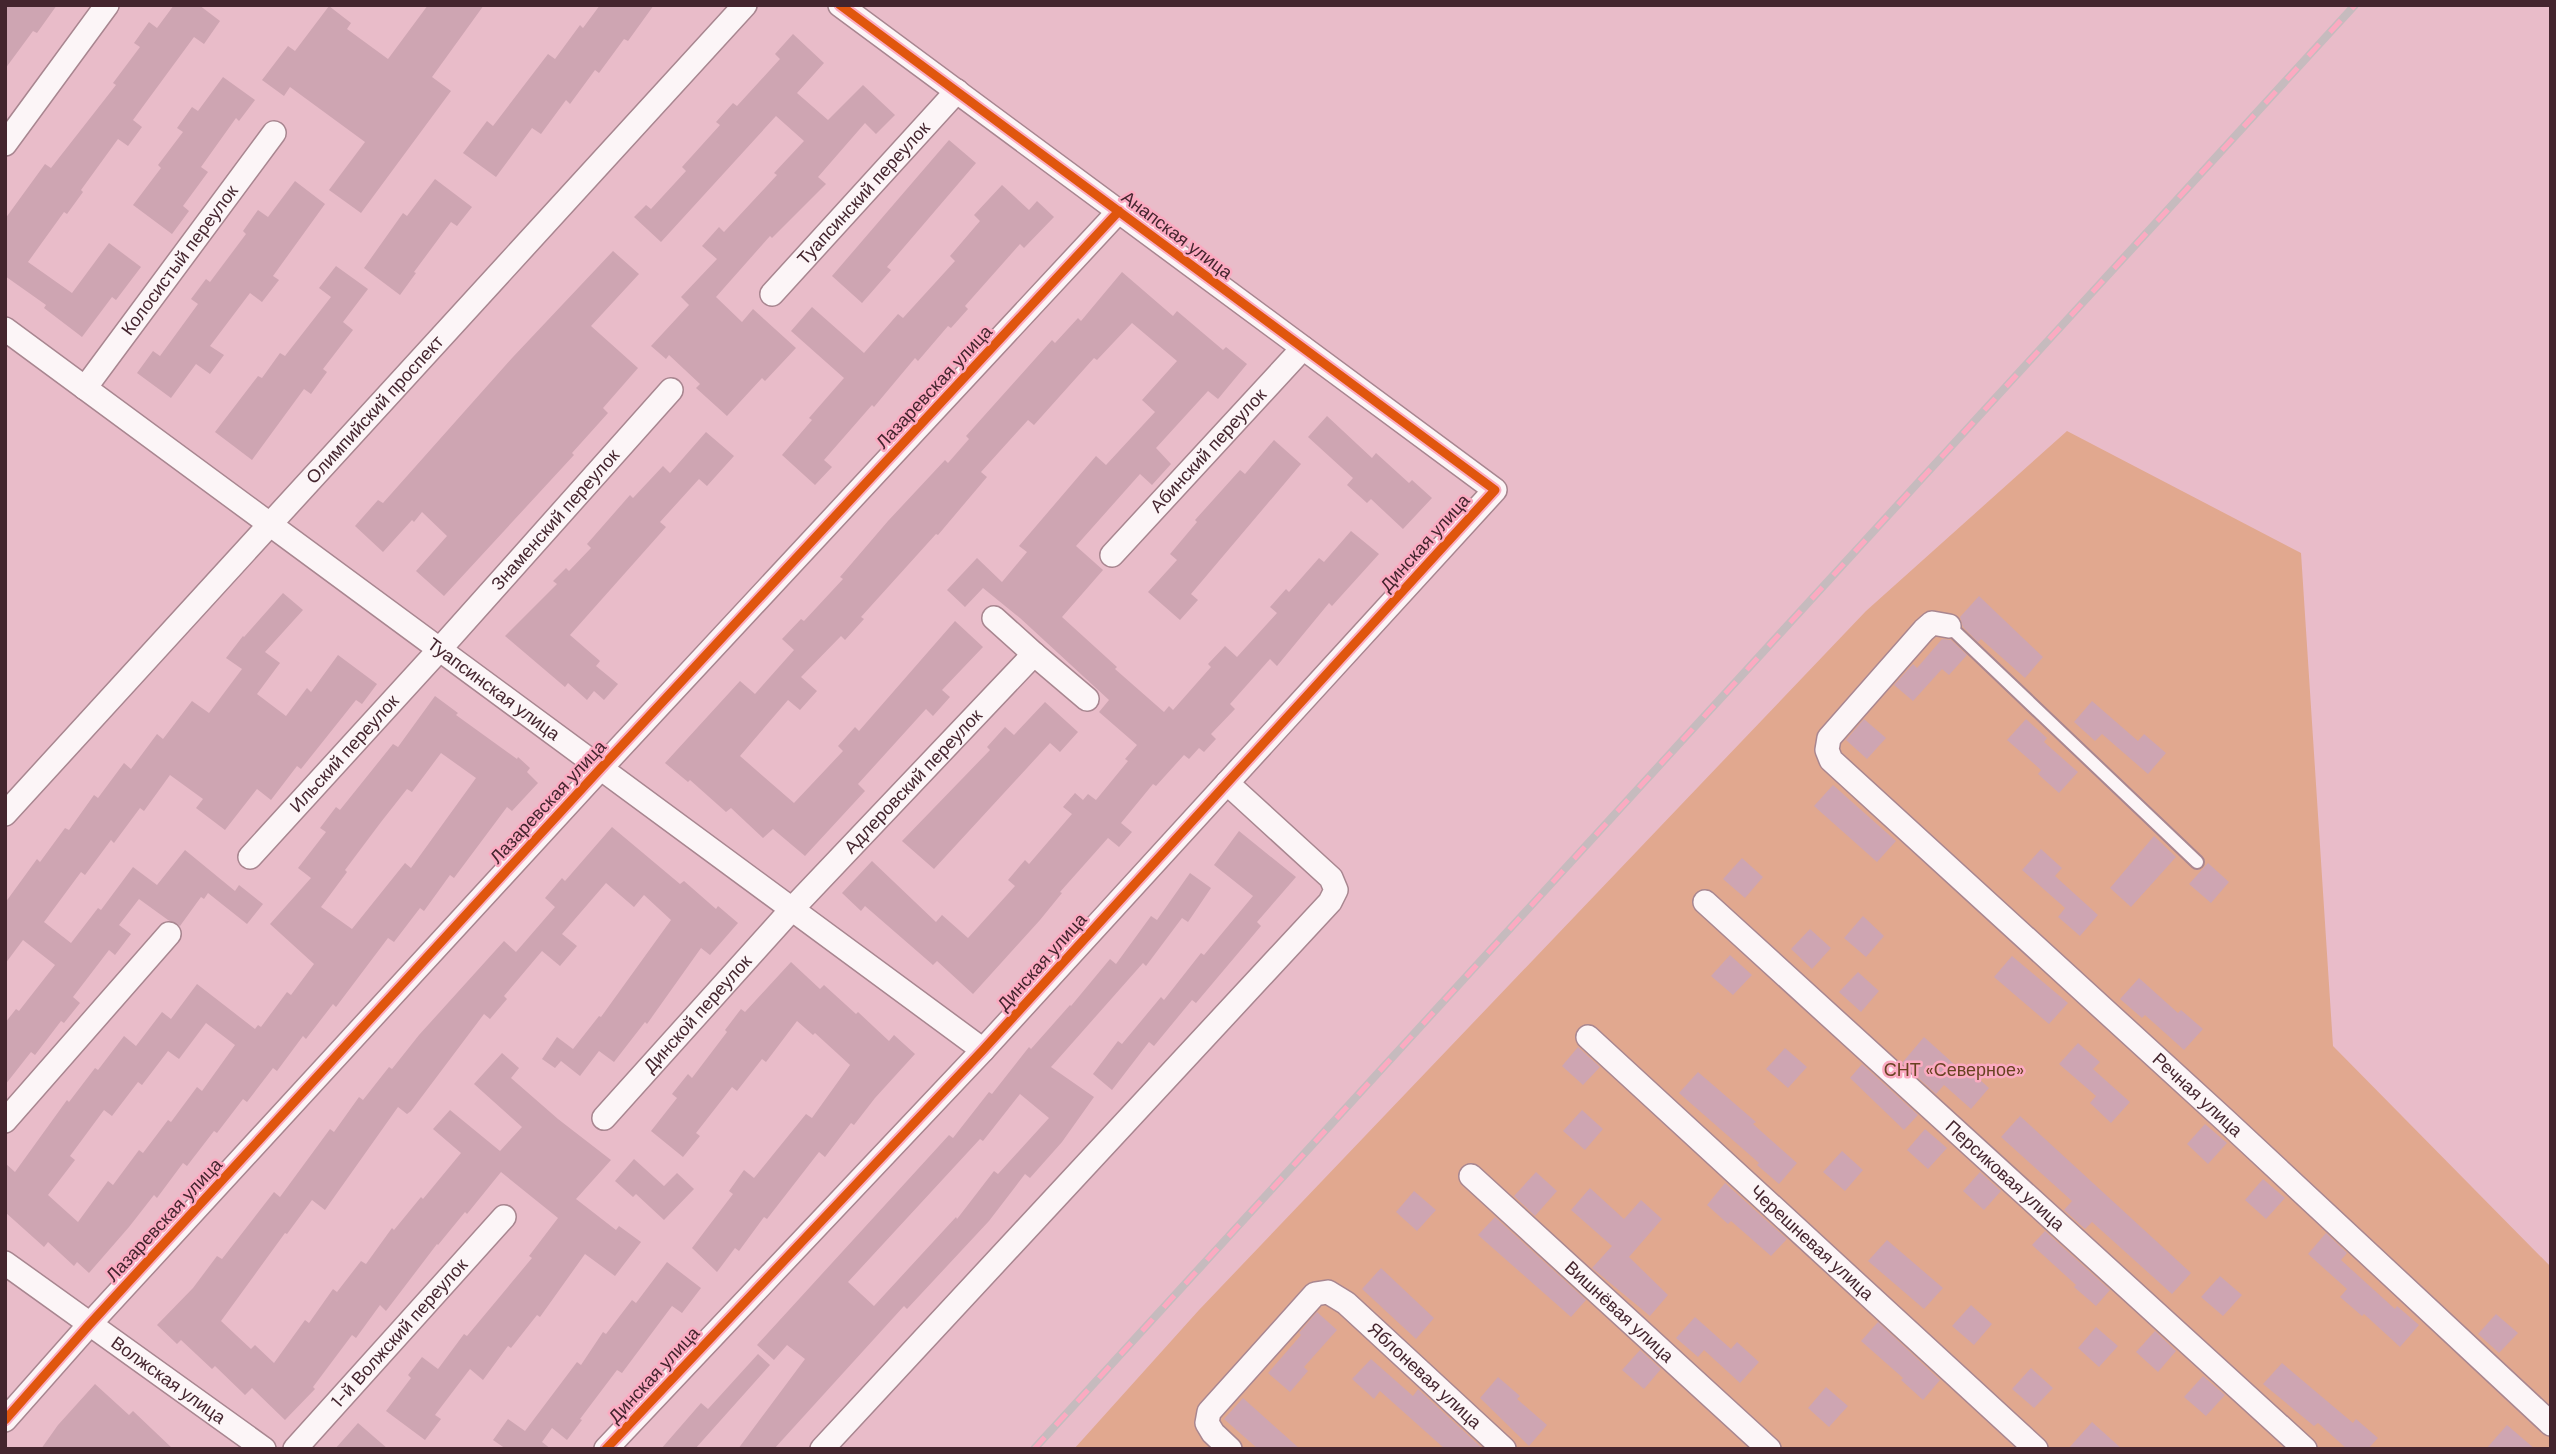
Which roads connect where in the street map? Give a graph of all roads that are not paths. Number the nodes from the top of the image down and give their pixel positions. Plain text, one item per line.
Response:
1 (107, 5) edge
2 (745, 5) edge
3 (840, 5) edge
4 (957, 91) junction
5 (274, 133) dead end
6 (5, 144) edge
7 (1119, 211) junction
8 (772, 294) dead end
9 (5, 329) edge
10 (1303, 348) junction
11 (85, 388) junction
12 (671, 390) dead end
13 (1495, 490) joint
14 (270, 524) junction
15 (1112, 555) dead end
16 (994, 618) dead end
17 (1949, 626) joint
18 (439, 650) junction
19 (1034, 654) junction
20 (1087, 699) dead end
21 (601, 768) junction
22 (1227, 783) junction
23 (5, 814) edge
24 (250, 857) dead end
25 (2197, 862) dead end
26 (1705, 902) dead end
27 (792, 909) junction
28 (169, 934) dead end
29 (1588, 1037) dead end
30 (983, 1050) junction
31 (604, 1118) dead end
32 (5, 1121) edge
33 (1471, 1175) dead end
34 (504, 1217) dead end
35 (5, 1263) edge
36 (89, 1325) junction
37 (5, 1420) edge
38 (2551, 1424) edge
39 (264, 1449) edge
40 (295, 1449) edge
41 (606, 1449) edge
42 (822, 1449) edge
43 (1230, 1449) edge
44 (1504, 1449) edge
45 (1769, 1449) edge
46 (2036, 1449) edge
47 (2305, 1449) edge

1 - 6 street
2 - 14 street, Олимпийский проспект
3 - 4 street, Анапская улица
4 - 7 street, Анапская улица
4 - 8 street, Туапсинский переулок
5 - 11 street, Колосистый переулок
7 - 10 street, Анапская улица
7 - 21 street, Лазаревская улица
9 - 11 street, Туапсинская улица
10 - 13 street, Анапская улица
10 - 15 street, Абинский переулок
11 - 14 street, Туапсинская улица
12 - 18 street, Знаменский переулок
13 - 22 street, Динская улица
14 - 18 street, Туапсинская улица
14 - 23 street, Олимпийский проспект
16 - 19 street
17 - 25 lane
17 - 38 street, Речная улица
18 - 21 street, Туапсинская улица
18 - 24 street, Ильский переулок
19 - 20 street
19 - 27 street, Адлеровский переулок
21 - 27 street, Туапсинская улица
21 - 36 street, Лазаревская улица
22 - 30 street, Динская улица
22 - 42 street
26 - 47 street, Персиковая улица
27 - 30 street, Туапсинская улица
27 - 31 street, Динской переулок
28 - 32 street
29 - 46 street, Черешневая улица
30 - 41 street, Динская улица
33 - 45 street, Вишнёвая улица
34 - 40 street, 1-й Волжский переулок
35 - 36 street, Волжская улица
36 - 37 street, Лазаревская улица
36 - 39 street, Волжская улица
43 - 44 street, Яблоневая улица

